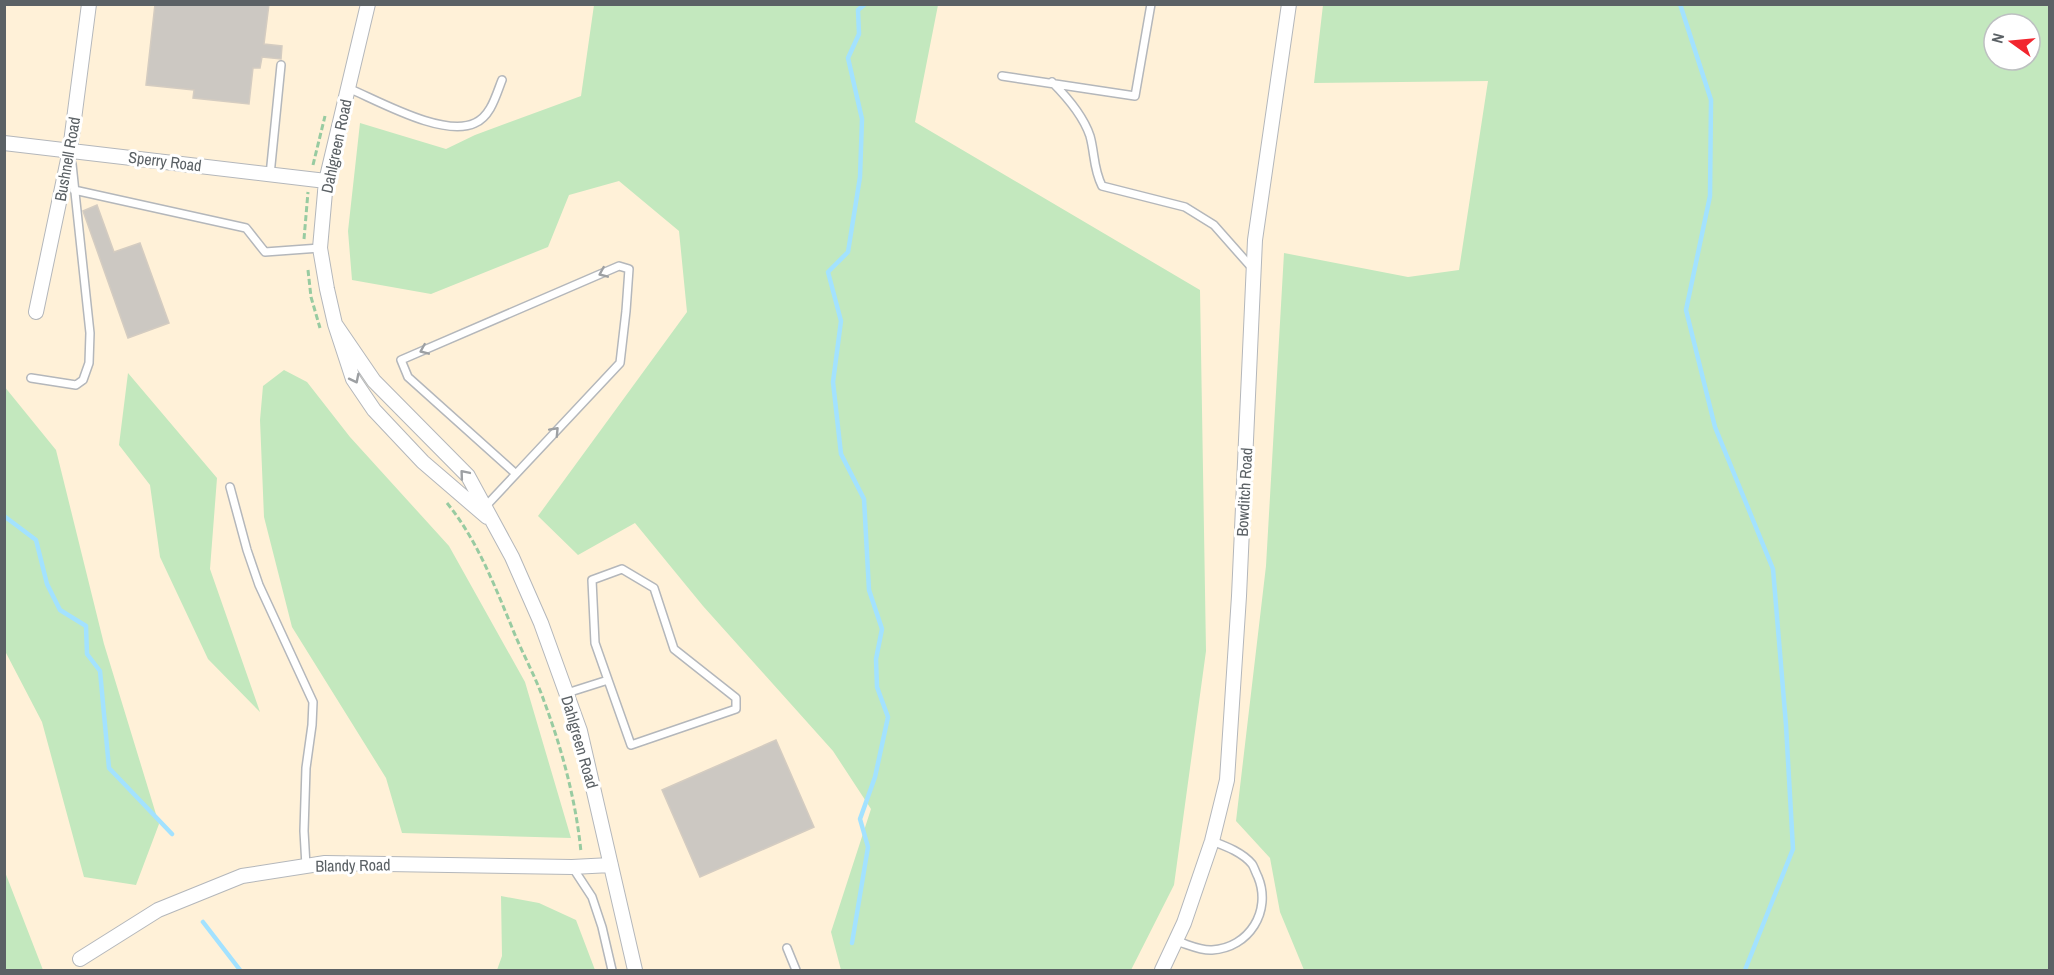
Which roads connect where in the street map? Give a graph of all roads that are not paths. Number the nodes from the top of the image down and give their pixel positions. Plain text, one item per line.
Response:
1 (89, 4) edge
2 (368, 4) edge
3 (1151, 4) edge
4 (1289, 4) edge
5 (281, 65) dead end
6 (1002, 76) dead end
7 (502, 80) dead end
8 (1052, 82) junction
9 (348, 88) junction
10 (4, 143) edge
11 (70, 150) junction
12 (270, 174) junction
13 (326, 181) junction
14 (74, 190) junction
15 (320, 248) junction
16 (1254, 270) junction
17 (36, 312) dead end
18 (335, 324) junction
19 (31, 378) dead end
20 (515, 473) junction
21 (230, 487) dead end
22 (485, 507) junction
23 (495, 524) junction
24 (608, 680) junction
25 (567, 693) junction
26 (1212, 841) junction
27 (611, 865) junction
28 (306, 866) junction
29 (572, 867) junction
30 (1176, 941) junction
31 (787, 948) dead end
32 (80, 959) dead end
33 (612, 970) edge
34 (635, 970) edge
35 (796, 970) edge
36 (1162, 970) edge

1 - 11 street, Bushnell Road
2 - 9 street, Dahlgreen Road
3 - 8 lane
4 - 16 street, Bowditch Road
5 - 12 lane
6 - 8 lane
7 - 9 lane
8 - 16 lane
9 - 13 street, Dahlgreen Road
10 - 11 street, Sperry Road
11 - 12 street, Sperry Road
11 - 14 lane
11 - 17 street, Bushnell Road
12 - 13 street, Sperry Road
13 - 15 street, Dahlgreen Road
14 - 15 lane
14 - 19 lane
15 - 18 street, Dahlgreen Road
16 - 26 street, Bowditch Road
22 -> 18 street, Dahlgreen Road
18 -> 23 street, Dahlgreen Road
20 -> 20 lane
20 - 22 lane
21 - 28 lane
22 - 23 street, Dahlgreen Road
23 - 25 street, Dahlgreen Road
24 - 24 lane
24 - 25 lane
25 - 27 street, Dahlgreen Road
26 - 30 street, Bowditch Road
26 - 30 lane
27 - 29 street, Blandy Road
27 - 34 street, Dahlgreen Road
28 - 29 street, Blandy Road
28 - 32 street, Blandy Road
29 - 33 lane
30 - 36 street, Bowditch Road
31 - 35 lane

